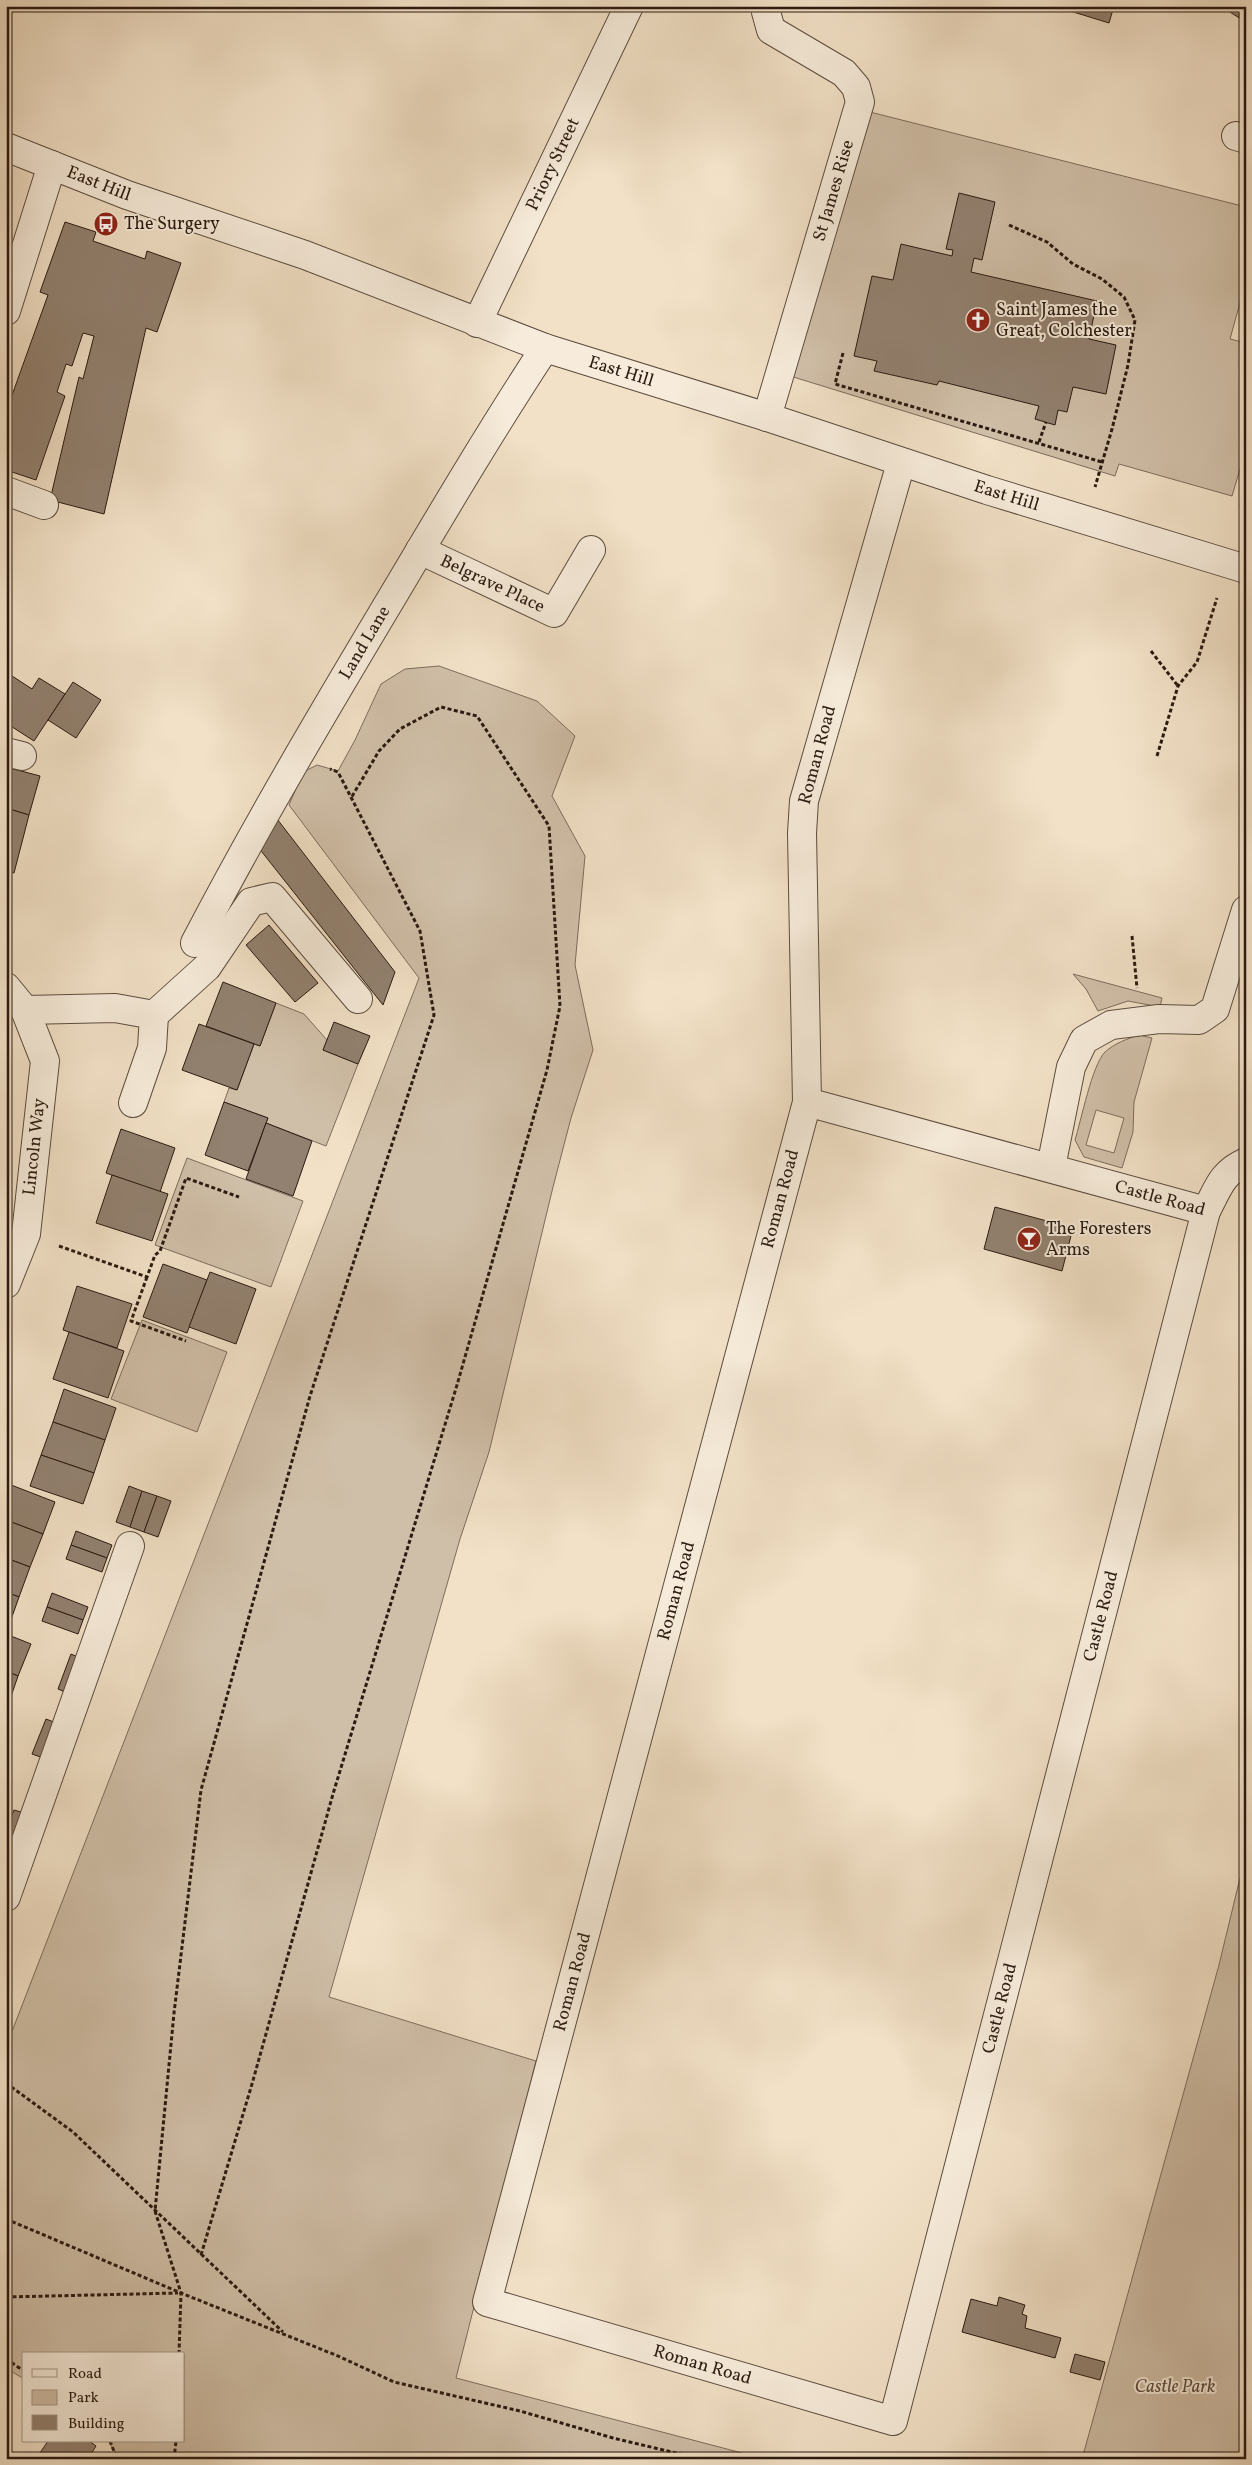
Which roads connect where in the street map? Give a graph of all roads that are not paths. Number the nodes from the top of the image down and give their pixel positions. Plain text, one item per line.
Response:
1 (629, 6) edge
2 (768, 6) edge
3 (6, 147) edge
4 (52, 165) junction
5 (6, 311) edge
6 (477, 323) junction
7 (544, 348) junction
8 (767, 417) junction
9 (901, 463) junction
10 (6, 491) edge
11 (44, 505) dead end
12 (420, 550) junction
13 (591, 550) dead end
14 (1237, 566) edge
15 (1246, 910) edge
16 (195, 943) dead end
17 (6, 987) edge
18 (358, 999) dead end
19 (25, 1010) junction
20 (154, 1015) junction
21 (807, 1102) junction
22 (133, 1103) dead end
23 (1246, 1162) edge
24 (1051, 1167) junction
25 (1206, 1211) junction
26 (6, 1284) edge
27 (130, 1546) dead end
28 (6, 1896) edge
29 (892, 2421) joint

1 - 6 street, Priory Street
2 - 8 street, St James Rise
3 - 4 street, East Hill
4 - 5 street
4 - 6 street, East Hill
6 - 7 street, East Hill
7 - 8 street, East Hill
7 - 12 street, Land Lane
8 - 9 street, East Hill
9 - 14 street, East Hill
9 - 21 street, Roman Road
10 - 11 street
12 - 13 street, Belgrave Place
12 - 16 street, Land Lane
15 - 24 street
17 - 19 street, Lincoln Way
18 - 20 street
19 - 20 street
19 - 26 street, Lincoln Way
20 - 22 street
21 - 24 street, Castle Road
21 - 29 street, Roman Road
23 - 25 street
24 - 25 street, Castle Road
25 - 29 street, Castle Road
27 - 28 street

